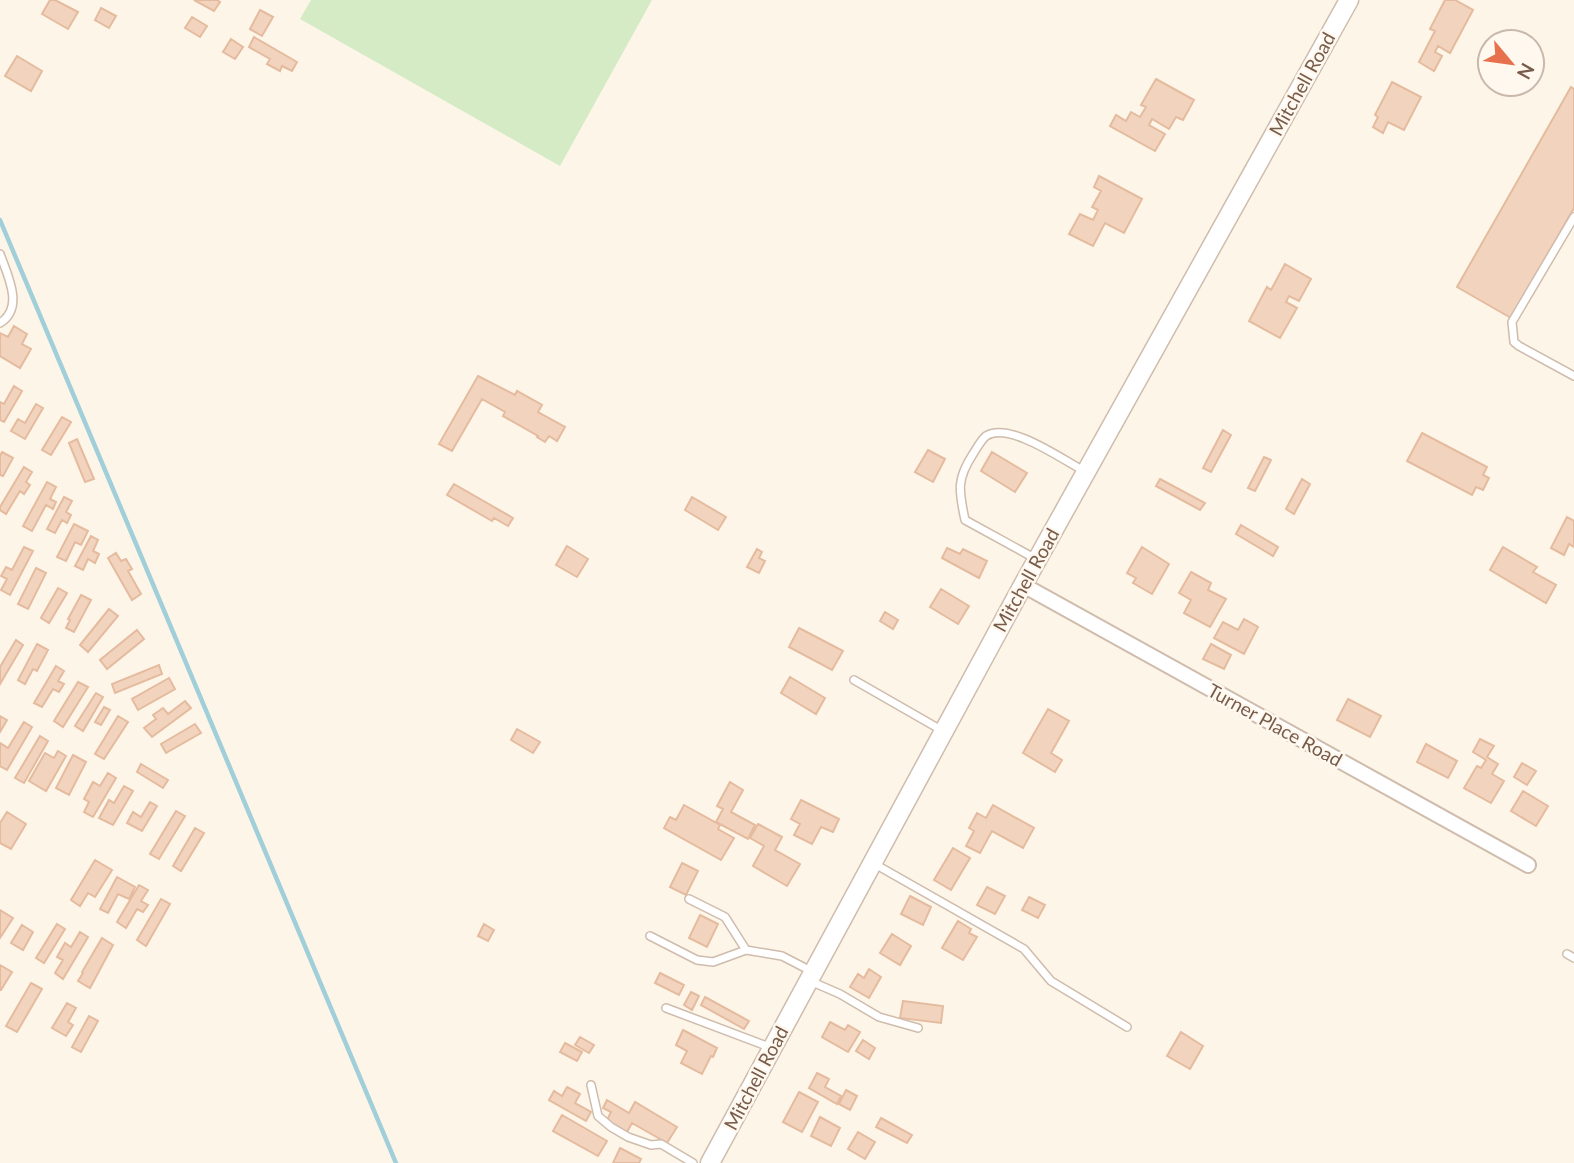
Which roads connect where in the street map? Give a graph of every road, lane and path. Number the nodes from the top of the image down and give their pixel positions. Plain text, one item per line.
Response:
1 (1349, 0) edge
2 (1574, 218) edge
3 (0, 254) edge
4 (0, 323) edge
5 (1574, 376) edge
6 (1086, 472) junction
7 (1037, 560) junction
8 (1023, 585) junction
9 (854, 680) dead end
10 (944, 731) junction
11 (873, 863) junction
12 (1528, 865) dead end
13 (689, 900) dead end
14 (650, 936) dead end
15 (746, 950) junction
16 (811, 977) junction
17 (666, 1008) dead end
18 (1127, 1027) dead end
19 (918, 1028) dead end
20 (772, 1048) junction
21 (591, 1085) dead end
22 (693, 1163) edge
23 (710, 1163) edge

1 - 6 street, Mitchell Road
2 - 5 lane
3 - 4 lane
6 - 7 street, Mitchell Road
6 - 7 lane
7 - 8 street, Mitchell Road
8 - 10 street, Mitchell Road
8 - 12 street, Turner Place Road
9 - 10 lane
10 - 11 street, Mitchell Road
11 - 16 street, Mitchell Road
11 - 18 lane
13 - 15 lane
14 - 15 lane
15 - 16 lane
16 - 19 lane
16 - 20 street, Mitchell Road
17 - 20 lane
20 - 23 street, Mitchell Road
21 - 22 lane

